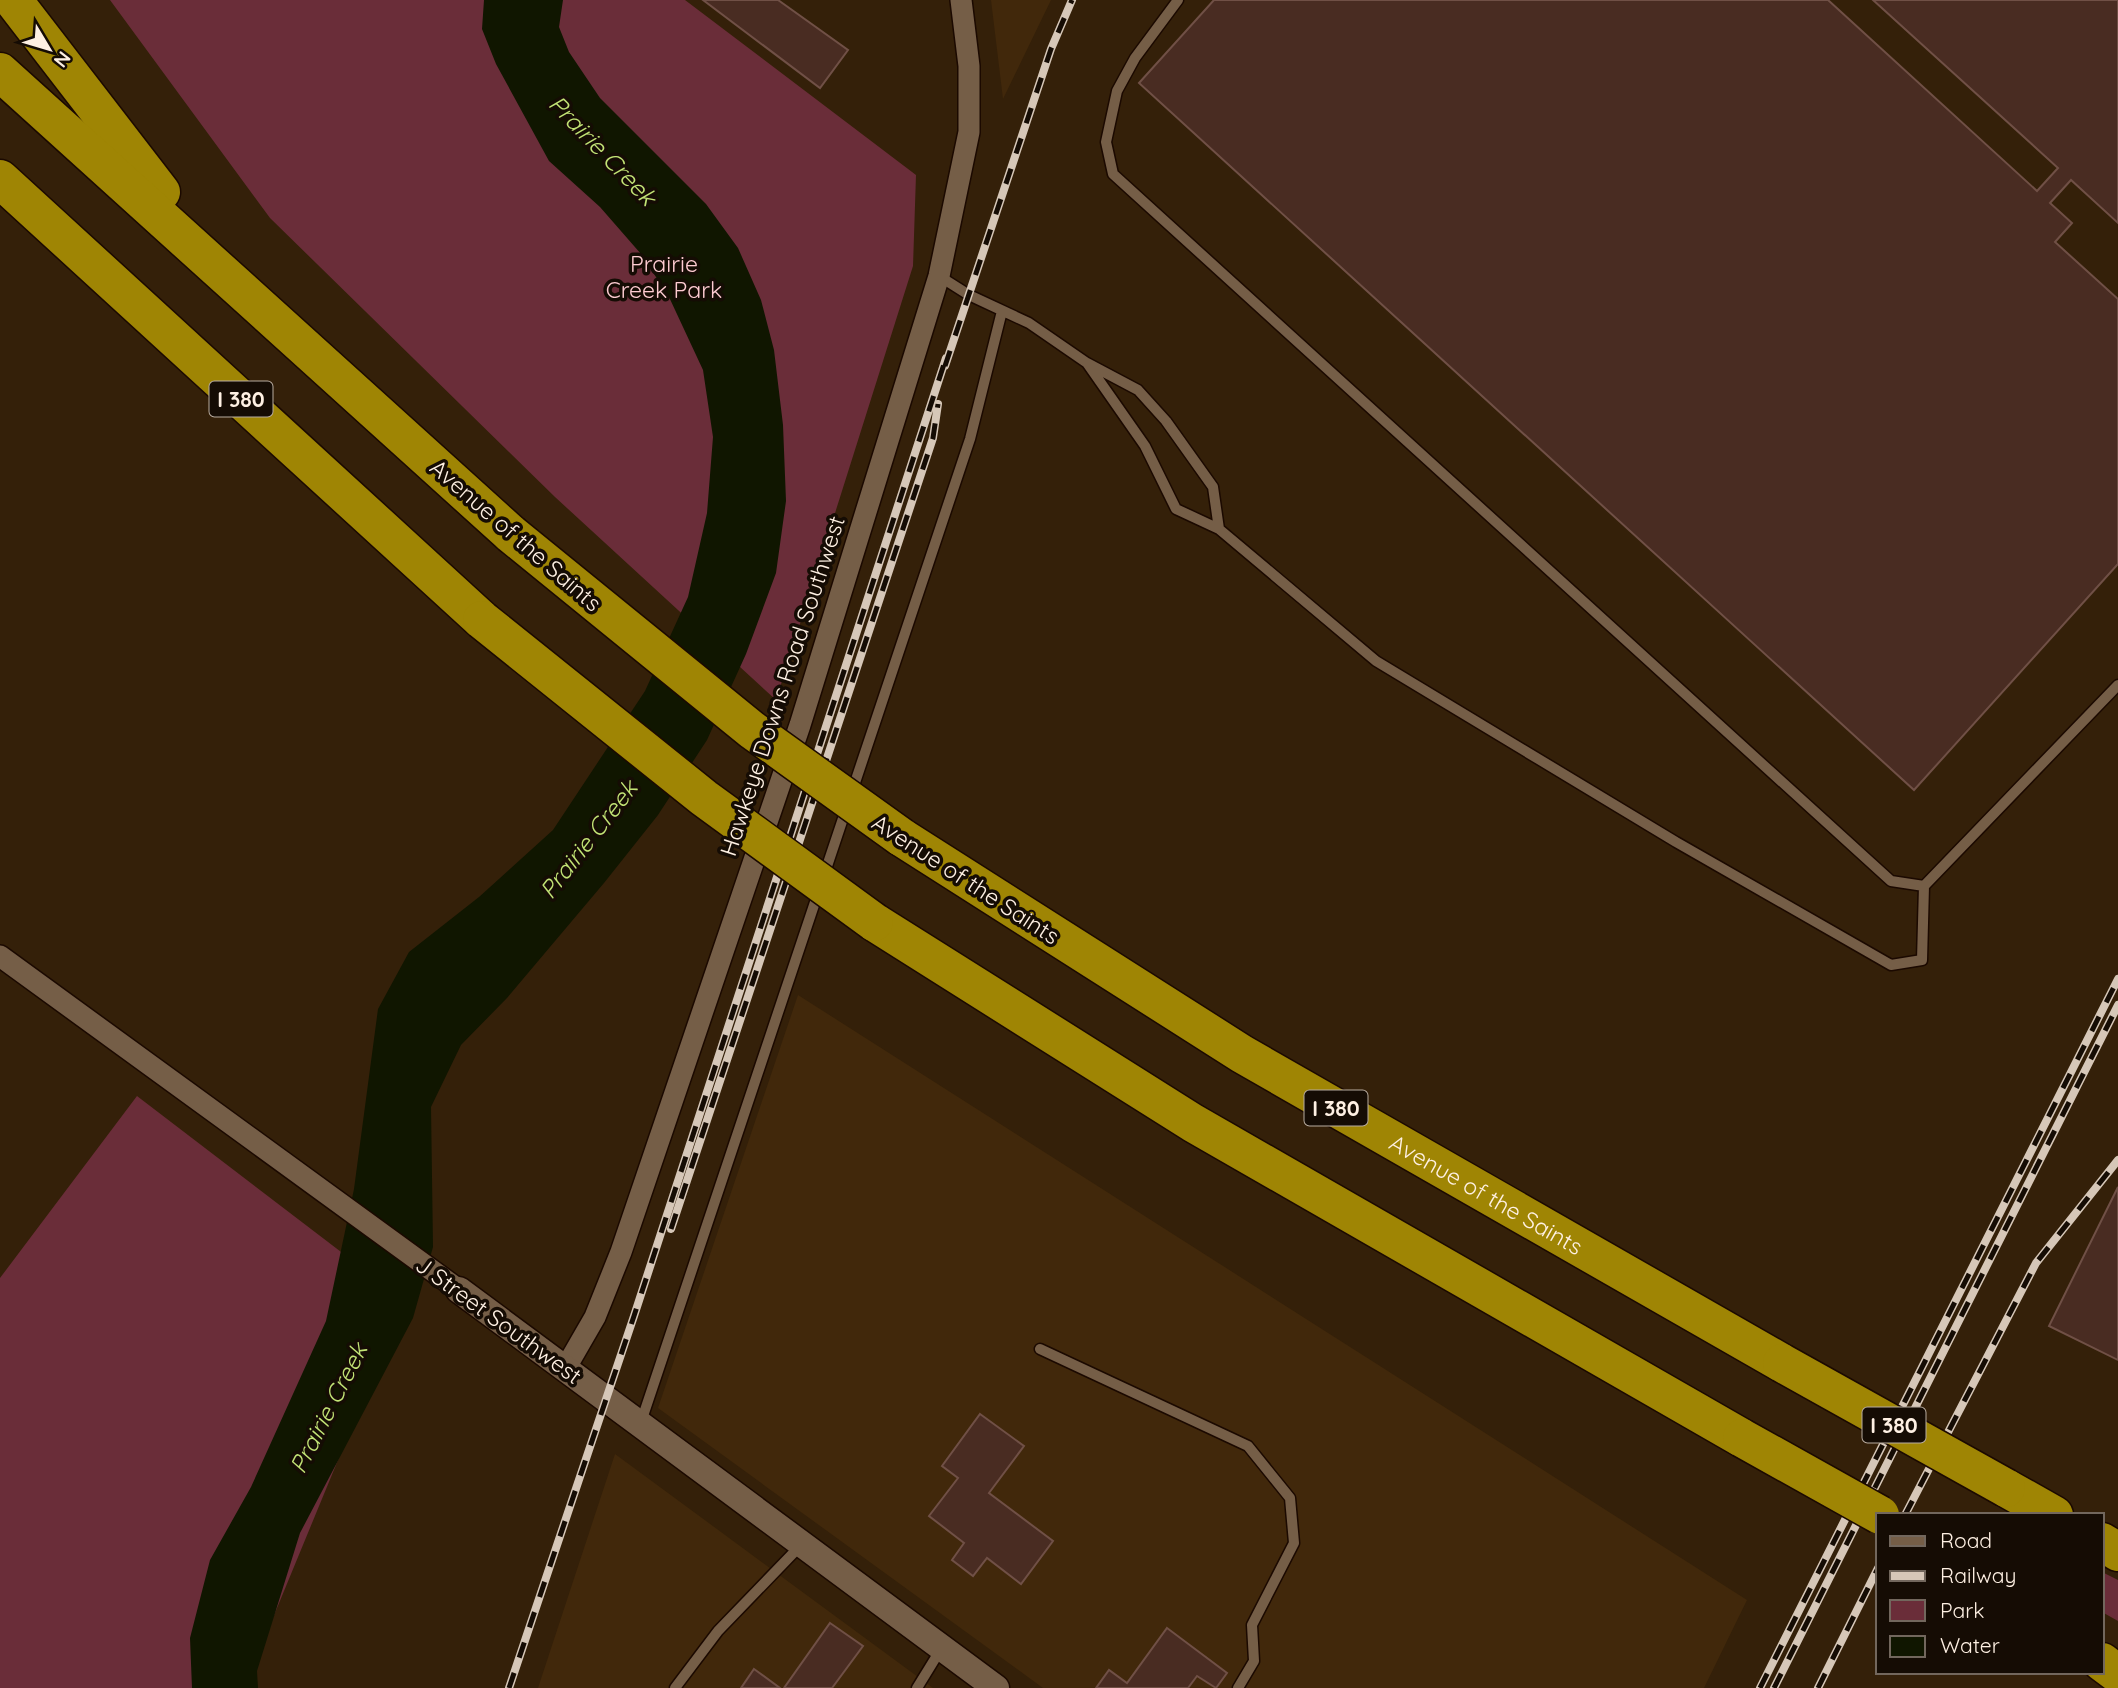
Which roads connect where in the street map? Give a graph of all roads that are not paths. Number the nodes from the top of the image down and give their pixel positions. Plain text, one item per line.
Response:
1 (13, 0) edge
2 (961, 0) edge
3 (1178, 0) edge
4 (0, 72) edge
5 (0, 179) edge
6 (228, 275) junction
7 (939, 276) junction
8 (1002, 310) junction
9 (1087, 363) junction
10 (1219, 529) junction
11 (2118, 685) edge
12 (1924, 886) junction
13 (0, 956) edge
14 (459, 1290) joint
15 (1040, 1349) dead end
16 (565, 1369) junction
17 (640, 1424) junction
18 (1876, 1513) edge
19 (2050, 1513) edge
20 (802, 1544) junction
21 (942, 1648) junction
22 (675, 1688) edge
23 (917, 1688) edge
24 (996, 1688) edge
25 (1238, 1688) edge

1 - 6 highway
2 - 7 street, Hawkeye Downs Road Southwest
3 - 12 lane
4 - 6 highway, Avenue of the Saints / I 380
5 - 18 highway, I 380, bridge
6 - 19 highway, Avenue of the Saints / I 380, bridge
7 - 8 lane
7 - 16 street, Hawkeye Downs Road Southwest
8 - 9 lane
8 - 17 lane
9 - 10 lane
9 - 10 lane
10 - 12 lane
11 - 12 lane
13 - 14 street, J Street Southwest
14 - 16 street, J Street Southwest
15 - 25 lane
16 - 17 street, J Street Southwest
17 - 20 street, J Street Southwest
20 - 21 street, J Street Southwest
20 - 22 lane
21 - 23 lane
21 - 24 street, J Street Southwest

